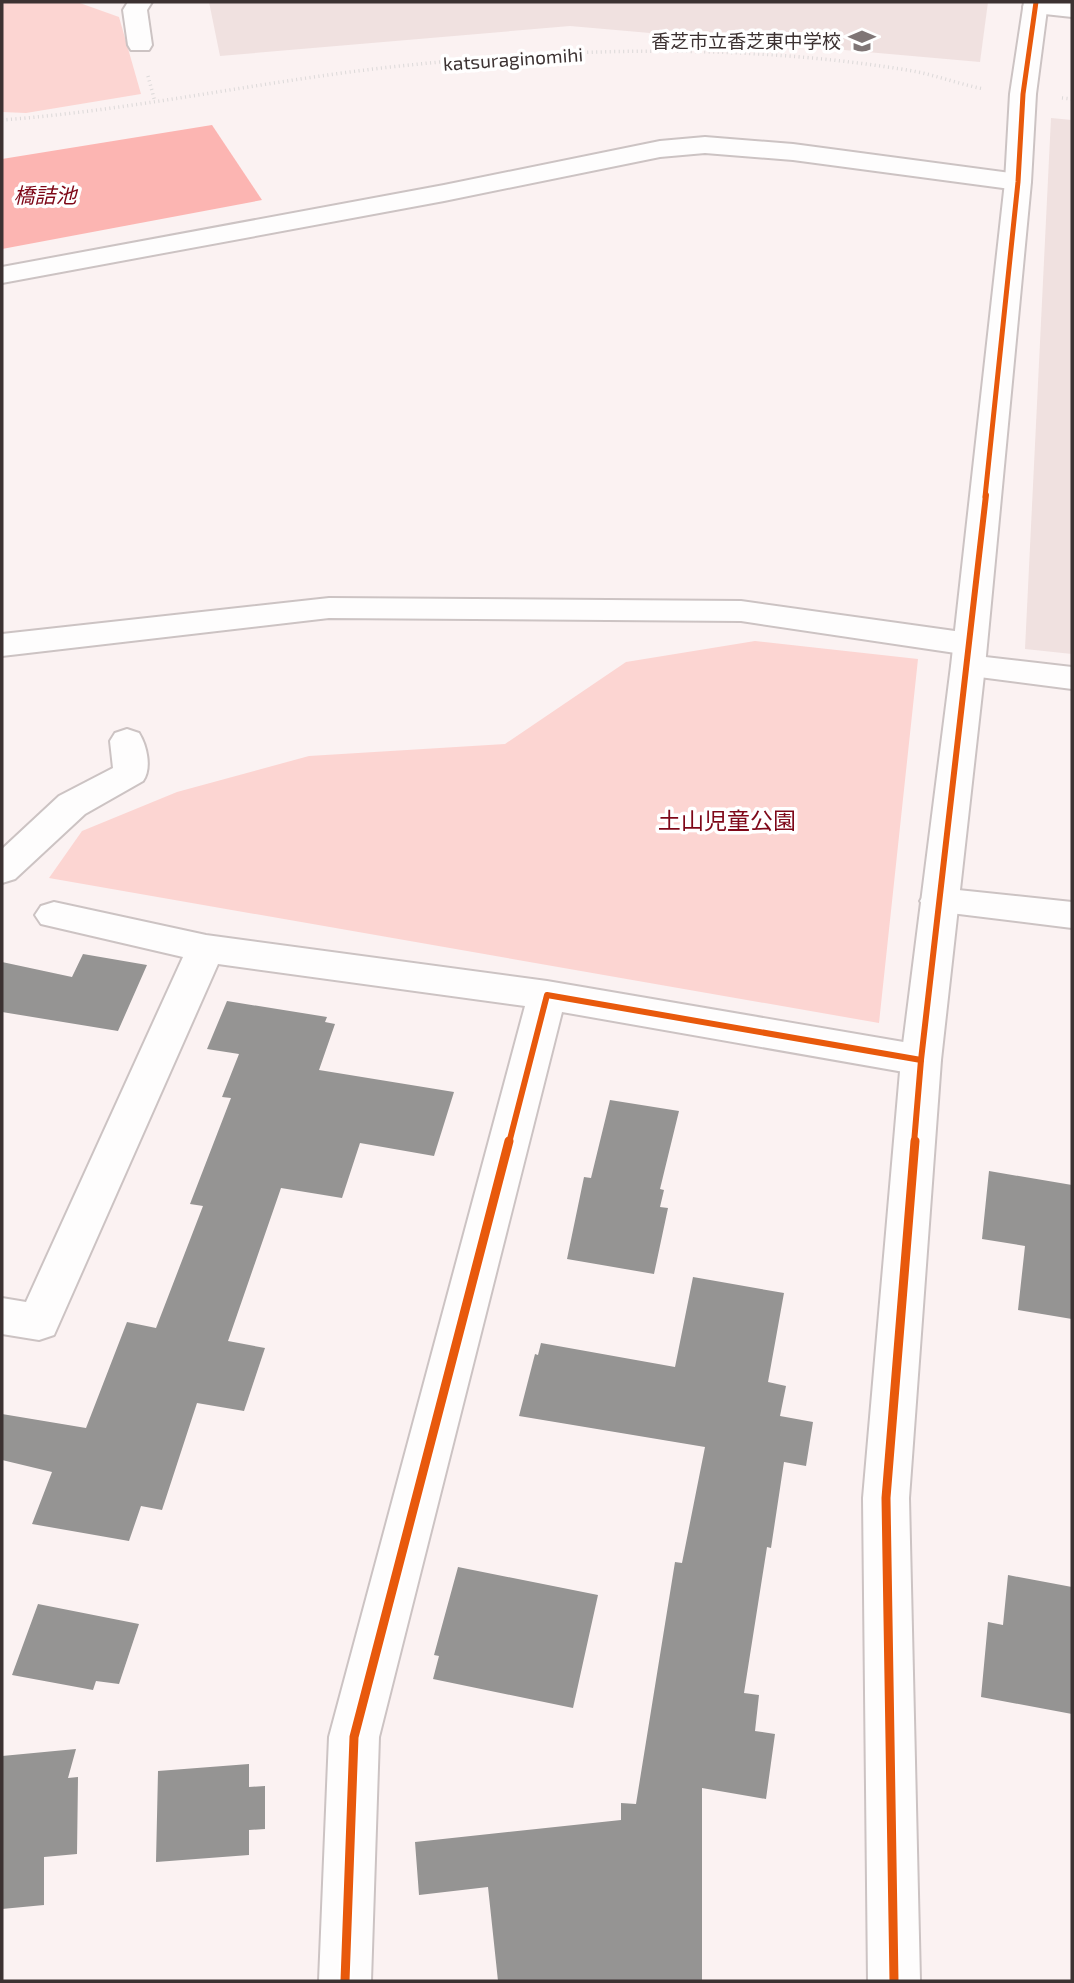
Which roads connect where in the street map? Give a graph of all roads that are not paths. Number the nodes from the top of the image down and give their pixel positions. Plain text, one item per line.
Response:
1 (140, 2) edge
2 (1048, 6) edge
3 (141, 45) dead end
4 (1018, 182) junction
5 (2, 275) edge
6 (2, 645) edge
7 (969, 655) junction
8 (1072, 678) edge
9 (127, 741) dead end
10 (2, 870) edge
11 (939, 901) junction
12 (54, 915) dead end
13 (1072, 915) edge
14 (206, 948) junction
15 (547, 995) junction
16 (921, 1060) junction
17 (2, 1316) edge
18 (345, 1981) edge
19 (894, 1981) edge

1 - 3 street
2 - 4 street
4 - 5 street
4 - 7 street
6 - 7 street
7 - 8 street
7 - 11 street
9 - 10 street
11 - 13 street
11 - 16 street
12 - 14 street
14 - 15 street
14 - 17 street
15 - 16 street
15 - 18 street
16 - 19 street

